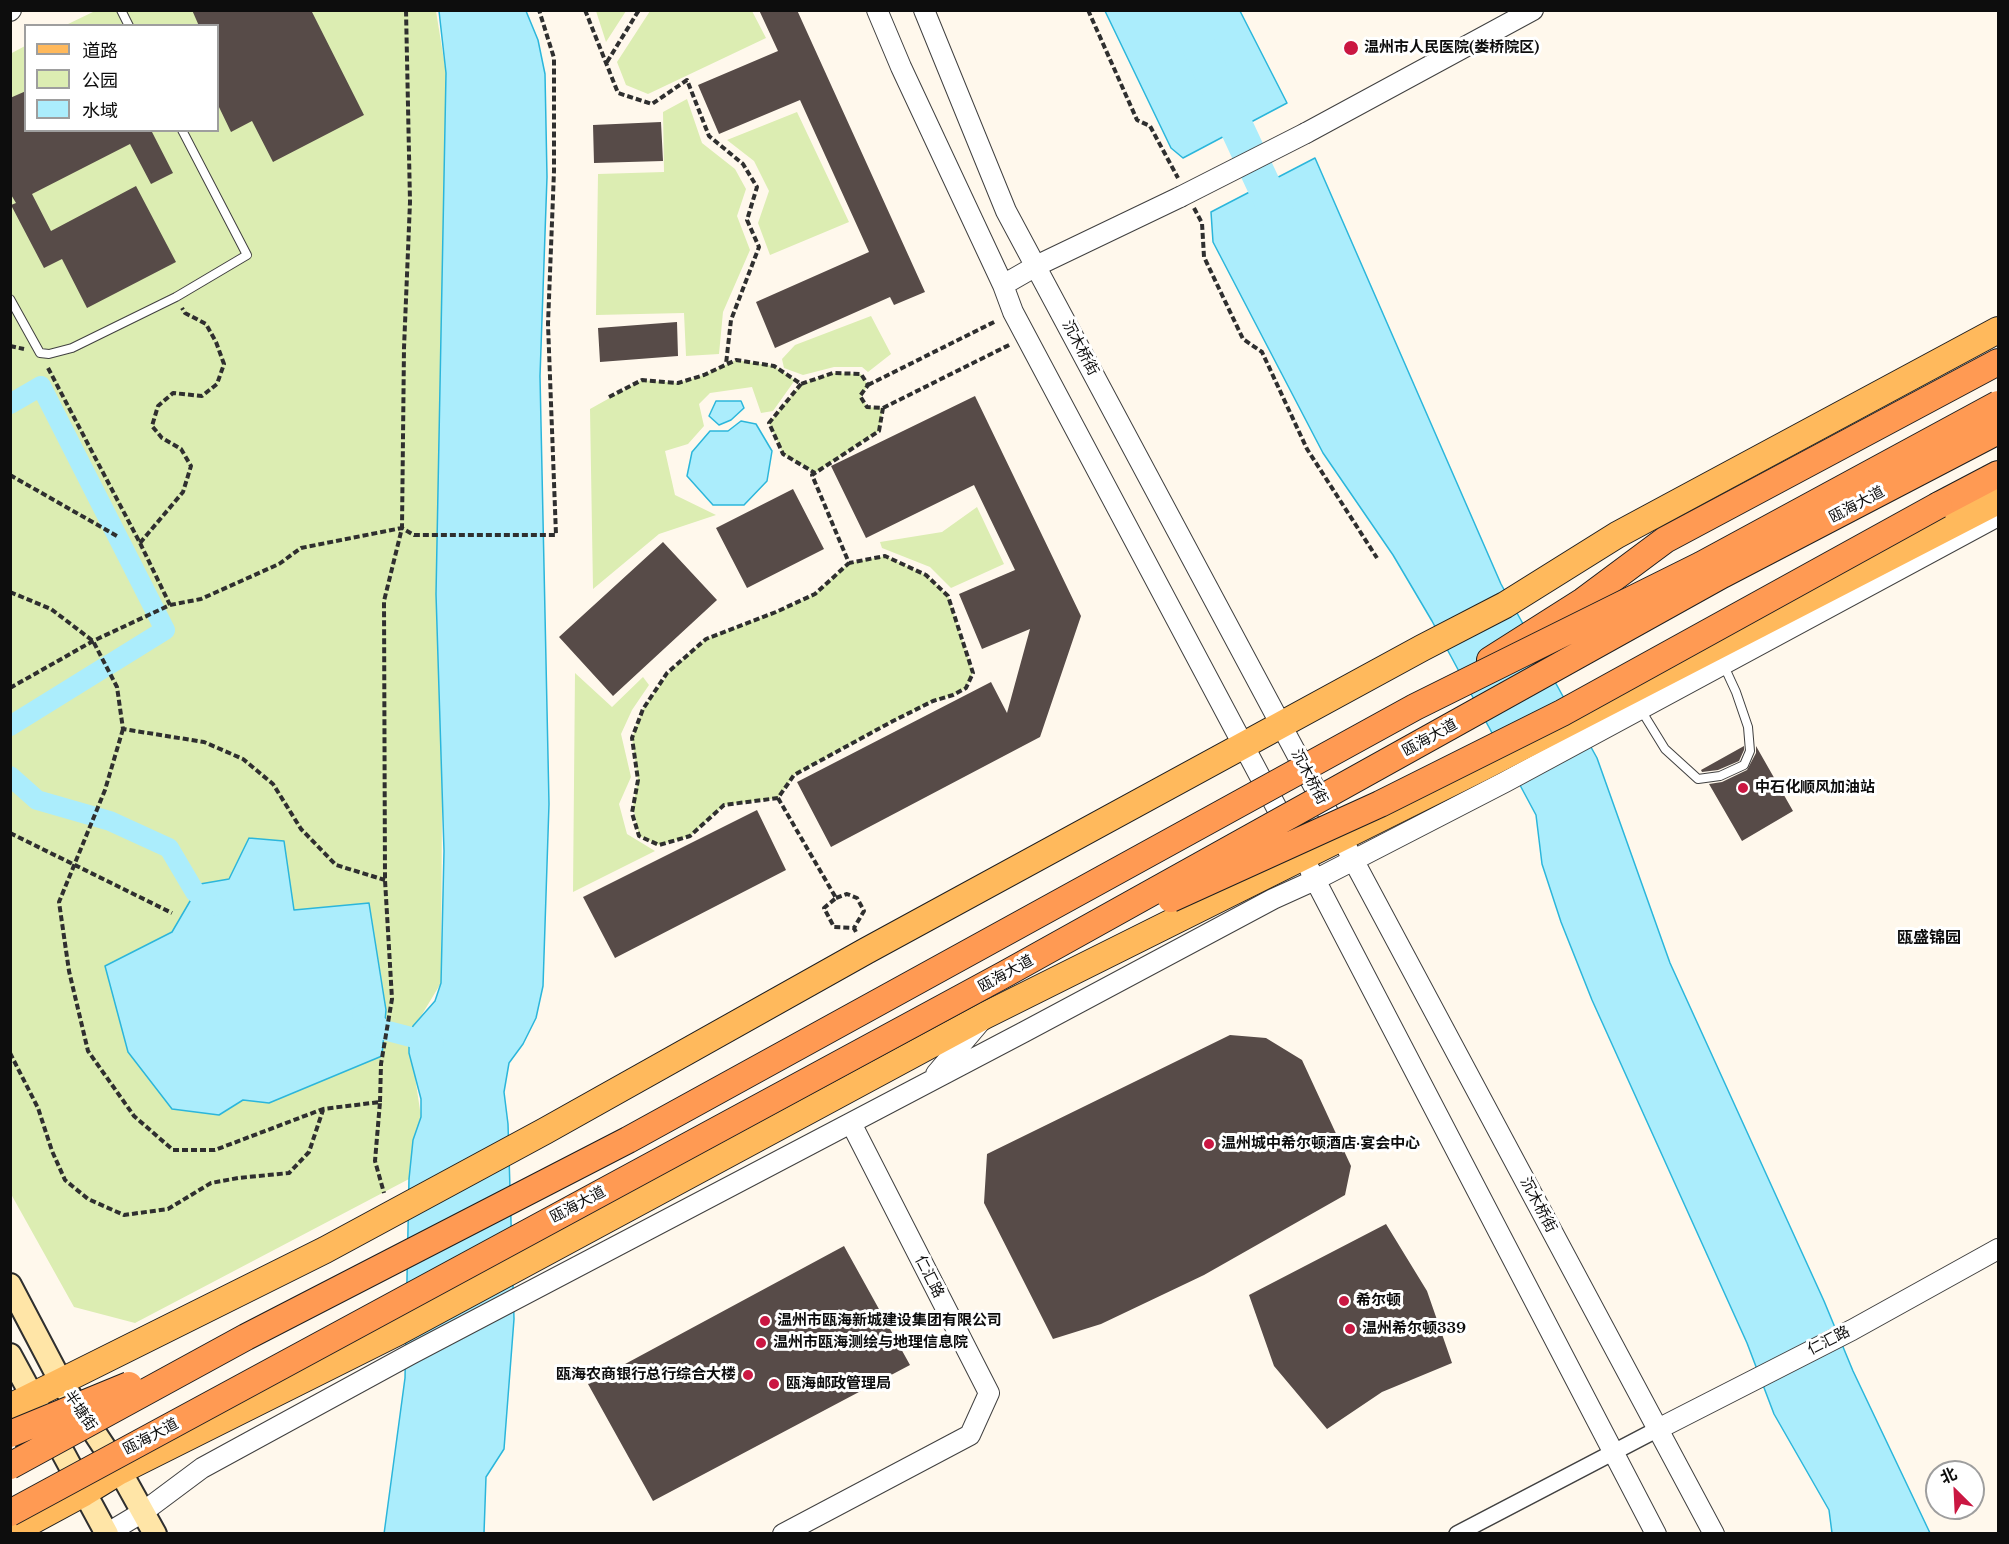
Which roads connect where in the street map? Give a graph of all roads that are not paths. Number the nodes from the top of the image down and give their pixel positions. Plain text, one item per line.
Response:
1 (121, 10) edge
2 (877, 10) edge
3 (924, 10) edge
4 (1533, 10) edge
5 (128, 24) edge
6 (183, 132) edge
7 (1036, 266) junction
8 (1003, 285) junction
9 (10, 299) edge
10 (1998, 330) edge
11 (1998, 362) edge
12 (1998, 404) edge
13 (1998, 431) edge
14 (1998, 474) edge
15 (1998, 501) edge
16 (1998, 516) edge
17 (1722, 664) junction
18 (1415, 707) junction
19 (1640, 708) junction
20 (1281, 725) junction
21 (1244, 746) junction
22 (1347, 849) junction
23 (1303, 857) junction
24 (1315, 880) junction
25 (1007, 973) junction
26 (986, 1015) junction
27 (931, 1081) junction
28 (851, 1123) junction
29 (1998, 1249) edge
30 (10, 1285) edge
31 (246, 1337) junction
32 (10, 1355) edge
33 (61, 1382) junction
34 (21, 1402) edge
35 (1658, 1430) junction
36 (10, 1434) edge
37 (1614, 1452) junction
38 (10, 1466) edge
39 (120, 1472) junction
40 (84, 1493) junction
41 (143, 1512) junction
42 (10, 1513) edge
43 (10, 1533) edge
44 (107, 1533) edge
45 (154, 1533) edge
46 (783, 1533) edge
47 (1457, 1533) edge
48 (1656, 1533) edge
49 (1714, 1533) edge

1 - 5 lane
2 - 8 street
3 - 7 street, 沉木桥街
4 - 7 street, bridge
6 - 9 lane
7 - 8 street
7 - 20 street, 沉木桥街
8 - 21 street
10 - 20 main road
11 - 18 highway, bridge
12 - 18 highway, 瓯海大道, bridge
13 - 25 highway, 瓯海大道, bridge
14 - 25 highway, bridge
15 - 22 main road, 瓯海大道
16 - 17 street
17 - 19 street
17 - 19 lane
18 - 31 highway, 瓯海大道, bridge
19 - 22 street
20 - 21 main road
20 - 22 street, 沉木桥街
21 - 23 street
21 - 33 main road
22 - 23 main road, 瓯海大道
22 - 24 street
22 - 35 street, 沉木桥街
23 - 24 street
23 - 26 main road, 瓯海大道
24 - 27 street
24 - 37 street
25 - 42 highway, 瓯海大道, bridge
26 - 27 street
26 - 39 main road, 瓯海大道
27 - 28 street
28 - 41 street
28 - 46 street, 仁汇路
29 - 35 street, 仁汇路
30 - 33 main road, 半塘街
31 - 36 highway, bridge
31 - 38 highway, 瓯海大道, bridge
32 - 34 main road
33 - 34 main road
33 - 39 main road, 半塘街
34 - 40 main road
35 - 37 street
35 - 49 street, 沉木桥街
37 - 47 street
37 - 48 street
39 - 40 main road, 瓯海大道
39 - 41 main road, 半塘街
40 - 43 main road, 瓯海大道
40 - 44 main road
41 - 44 street
41 - 45 main road, 半塘街

